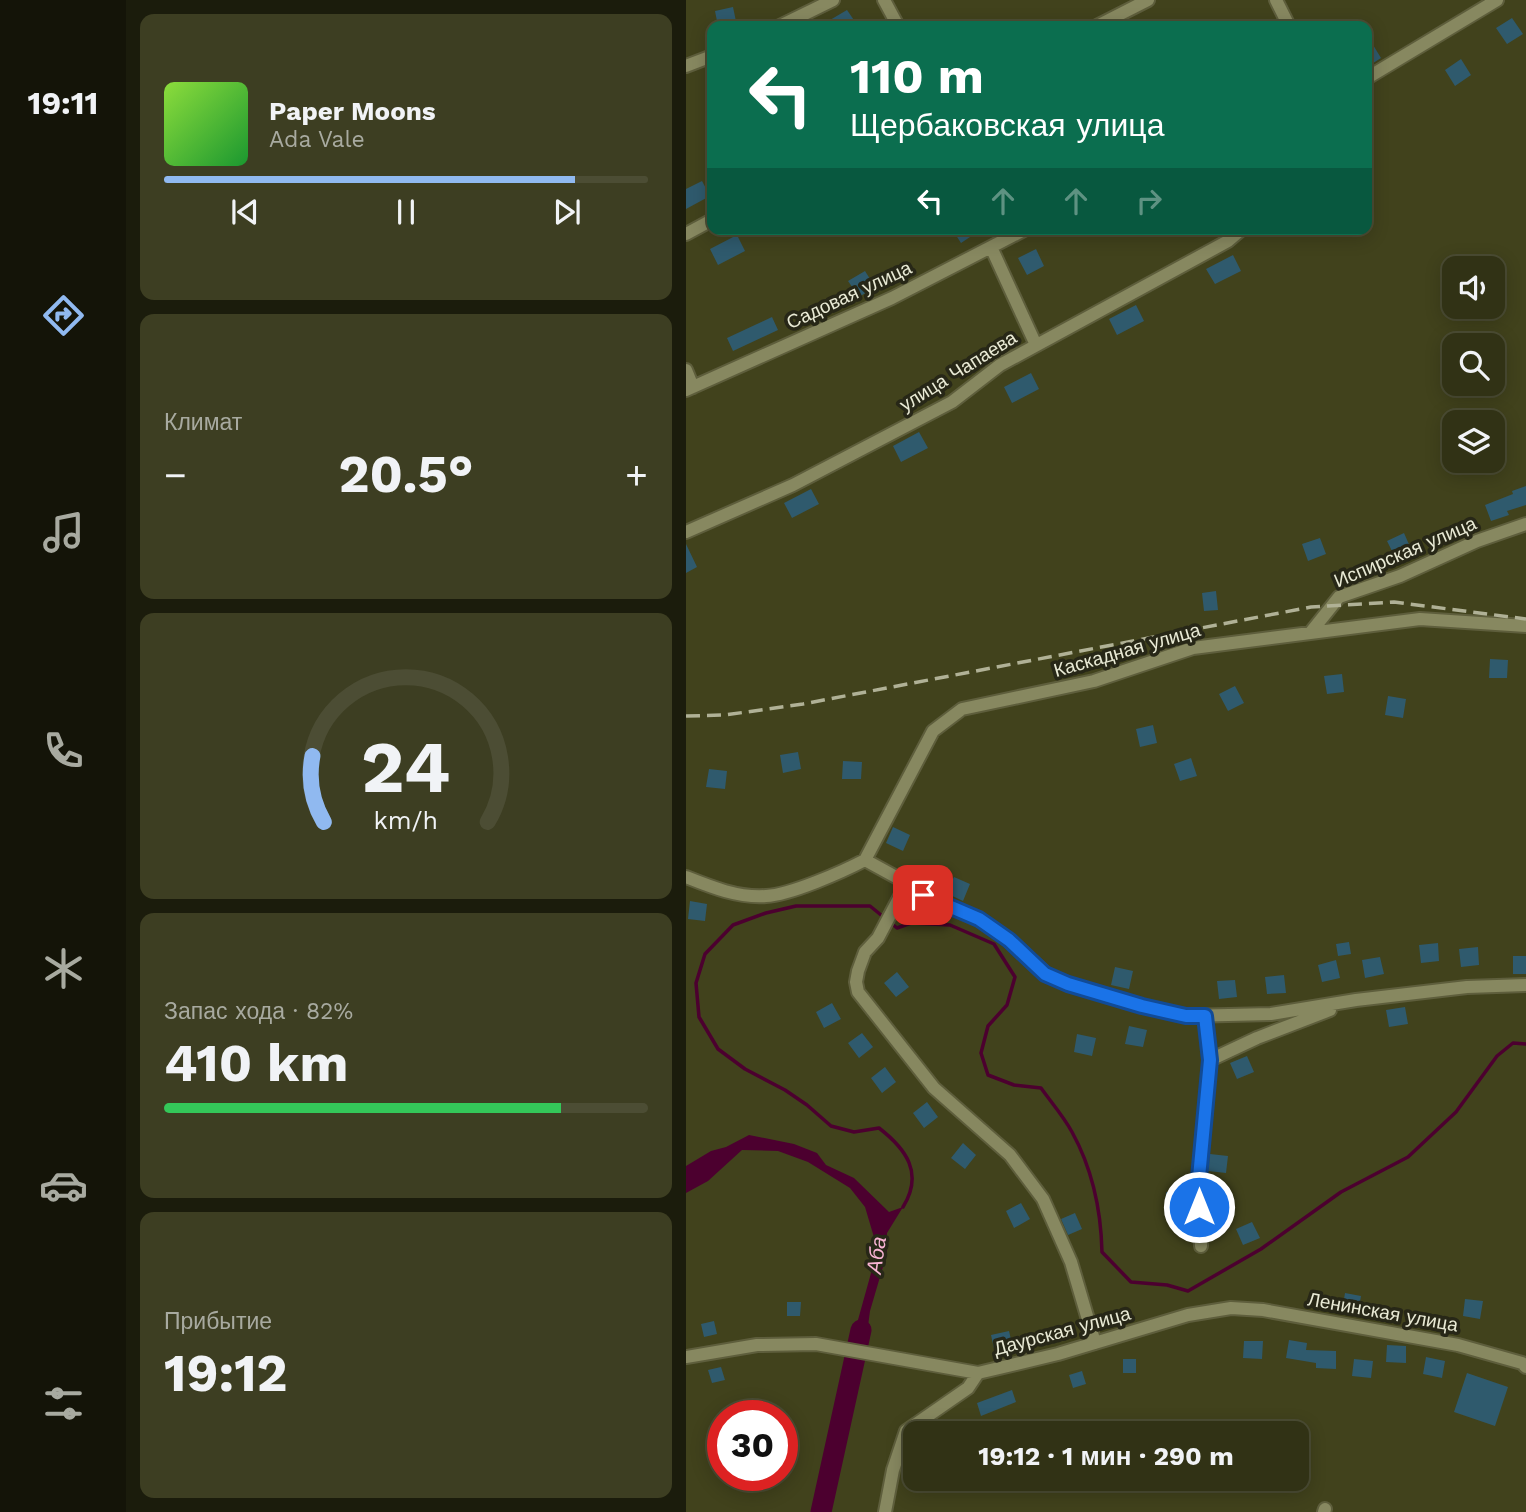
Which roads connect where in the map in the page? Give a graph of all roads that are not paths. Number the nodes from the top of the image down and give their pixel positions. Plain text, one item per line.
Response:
1 (833, 0) edge
2 (884, 0) edge
3 (1148, 0) edge
4 (1276, 0) edge
5 (1497, 0) edge
6 (790, 21) edge
7 (895, 21) edge
8 (1107, 21) edge
9 (1286, 21) edge
10 (707, 58) edge
11 (686, 66) edge
12 (1372, 75) edge
13 (707, 223) edge
14 (686, 234) edge
15 (1014, 235) edge
16 (1235, 235) edge
17 (991, 247) junction
18 (1036, 345) junction
19 (686, 370) edge
20 (690, 388) edge
21 (1526, 524) edge
22 (686, 532) edge
23 (1526, 626) edge
24 (1311, 632) junction
25 (865, 860) junction
26 (686, 877) edge
27 (907, 883) junction
28 (1526, 985) edge
29 (1356, 1000) junction
30 (1205, 1016) junction
31 (1210, 1060) junction
32 (1202, 1246) dead end
33 (1231, 1308) joint
34 (1095, 1343) junction
35 (686, 1357) edge
36 (1525, 1364) edge
37 (978, 1373) junction
38 (885, 1512) edge

1 - 6 street
2 - 7 street
3 - 8 street
4 - 9 street
5 - 12 street
10 - 11 street
13 - 14 street
15 - 17 street, Садовая улица
16 - 18 street, улица Чапаева
17 - 18 street
17 - 20 street, Садовая улица
18 - 22 street, улица Чапаева
19 - 20 street
21 - 24 street, Испирская улица
23 - 24 street, Каскадная улица
24 - 25 street, Каскадная улица
25 - 26 street
25 - 27 street
27 - 30 street
27 - 34 street
28 - 29 street
29 - 30 street
29 - 31 street
30 - 31 street
31 - 32 street
33 - 34 street, Даурская улица
33 - 36 street, Ленинская улица
34 - 37 street, Даурская улица
35 - 37 street, Даурская улица
37 - 38 street

